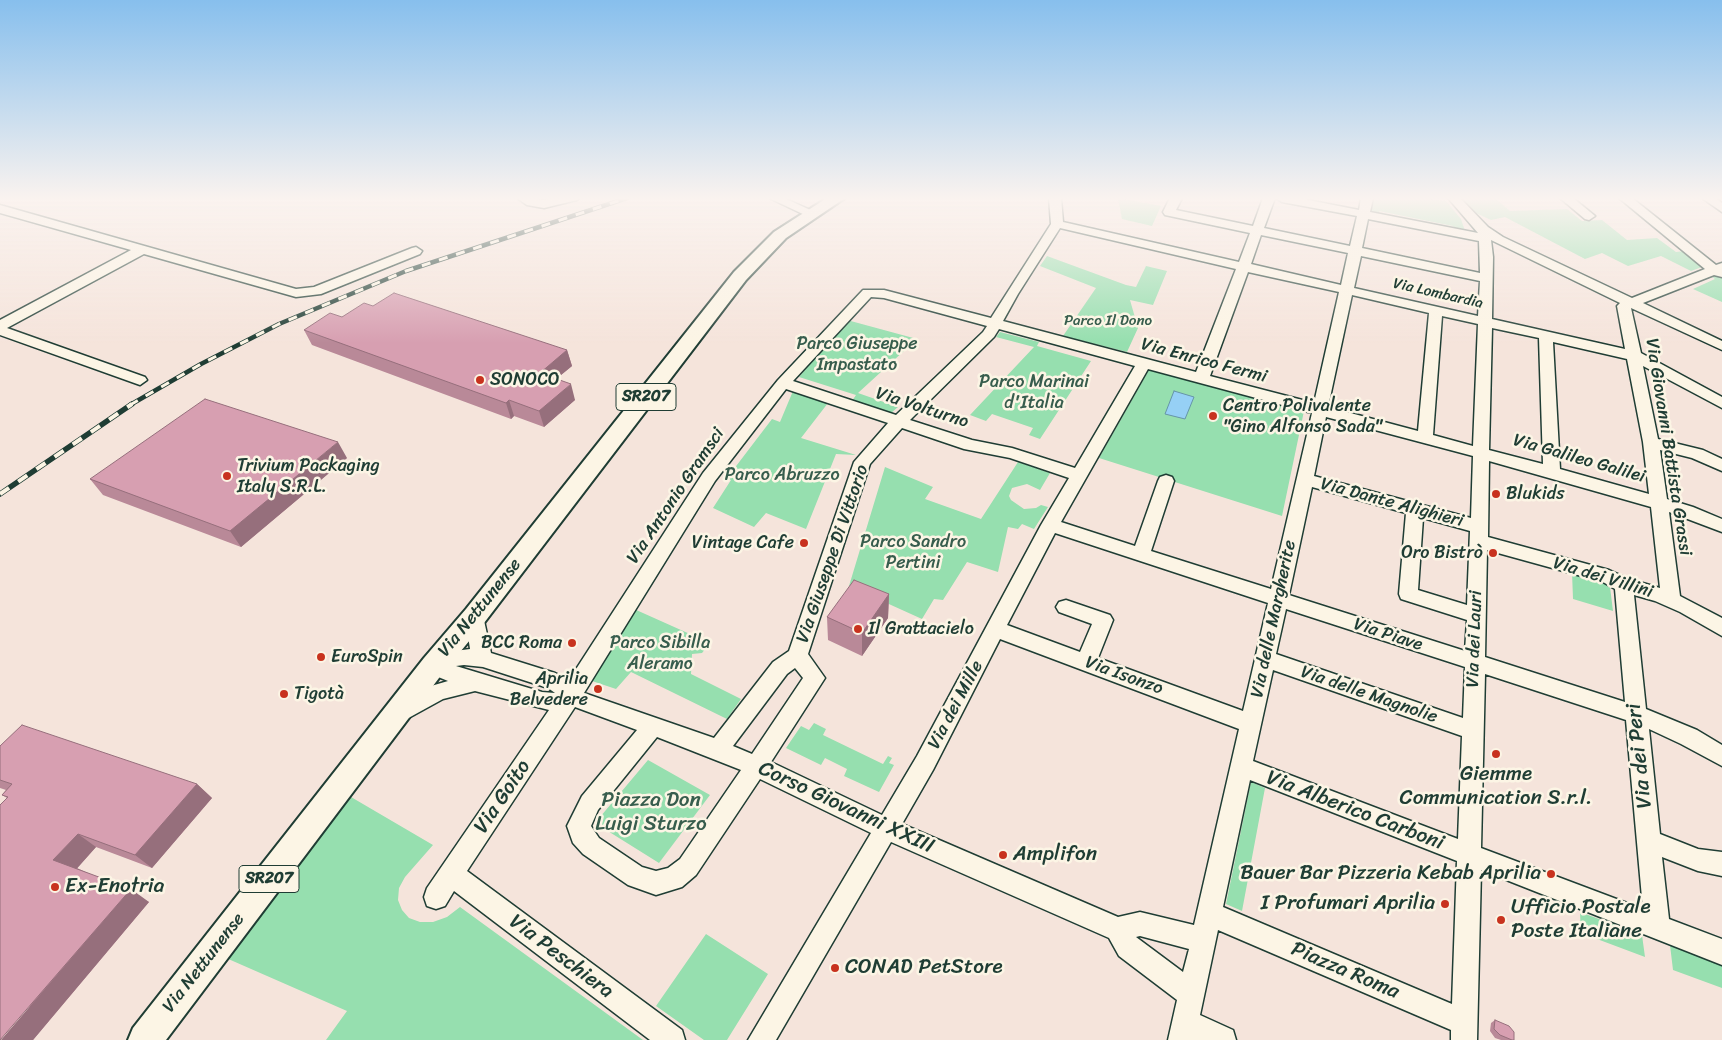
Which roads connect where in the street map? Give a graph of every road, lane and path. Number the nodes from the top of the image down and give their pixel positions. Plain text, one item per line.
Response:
1 (134, 247) edge
2 (768, 247) edge
3 (1043, 247) edge
4 (1157, 247) edge
5 (1251, 247) edge
6 (1335, 247) edge
7 (1357, 247) edge
8 (1485, 247) edge
9 (1495, 247) edge
10 (1513, 247) edge
11 (1688, 247) edge
12 (143, 249) junction
13 (416, 251) dead end
14 (1356, 251) junction
15 (1538, 258) junction
16 (1244, 266) junction
17 (1719, 270) edge
18 (1486, 278) junction
19 (1347, 289) junction
20 (876, 292) joint
21 (1630, 303) junction
22 (1436, 310) junction
23 (0, 314) edge
24 (14, 318) junction
25 (1485, 321) junction
26 (996, 325) junction
27 (0, 326) edge
28 (0, 330) edge
29 (1546, 335) junction
30 (1722, 346) edge
31 (1635, 356) junction
32 (1143, 365) junction
33 (140, 380) dead end
34 (1201, 380) junction
35 (783, 383) junction
36 (1722, 403) edge
37 (1320, 411) junction
38 (898, 422) junction
39 (1425, 438) junction
40 (1651, 442) junction
41 (1481, 453) junction
42 (1722, 465) edge
43 (1552, 472) junction
44 (1079, 475) junction
45 (1305, 479) junction
46 (1166, 481) dead end
47 (1657, 502) junction
48 (1415, 509) junction
49 (1050, 525) junction
50 (1722, 526) edge
51 (1478, 534) junction
52 (1141, 554) junction
53 (1624, 585) junction
54 (1279, 599) junction
55 (1671, 600) junction
56 (1066, 607) dead end
57 (1476, 615) junction
58 (475, 616) junction
59 (1722, 628) edge
60 (996, 629) junction
61 (798, 656) junction
62 (483, 659) junction
63 (1266, 659) junction
64 (1086, 662) junction
65 (435, 663) junction
66 (1475, 663) junction
67 (476, 682) junction
68 (570, 697) junction
69 (1635, 714) junction
70 (393, 718) junction
71 (1252, 724) junction
72 (654, 725) junction
73 (1472, 730) junction
74 (718, 749) junction
75 (1722, 756) edge
76 (756, 766) junction
77 (1242, 767) junction
78 (886, 829) junction
79 (1649, 841) junction
80 (1469, 854) junction
81 (1722, 864) edge
82 (451, 874) junction
83 (436, 897) dead end
84 (1210, 914) junction
85 (1657, 927) junction
86 (1118, 929) junction
87 (1204, 940) junction
88 (1722, 952) edge
89 (1191, 994) junction
90 (1182, 1031) edge
91 (1464, 1031) edge
92 (145, 1040) edge
93 (672, 1040) edge
94 (761, 1040) edge
95 (1223, 1040) edge

1 - 12 street
2 - 58 main road, Via Nettunense / SR207
3 - 26 street, Via Giuseppe Di Vittorio
4 - 16 street, Via Lombardia
5 - 16 street
6 - 14 street
7 - 14 street, Via delle Margherite
8 - 18 street, Via dei Lauri
9 - 15 street
10 - 15 street
11 - 17 street
12 - 13 street
12 - 24 street
14 - 18 street
14 - 19 street, Via delle Margherite
15 - 21 street
16 - 19 street, Via Lombardia
16 - 34 street
17 - 21 street
18 - 25 street, Via dei Lauri
19 - 22 street, Via Lombardia
19 - 37 street, Via delle Margherite
20 - 26 street, Via Enrico Fermi
20 - 35 street, Via Antonio Gramsci
21 - 30 street
21 - 31 street, Via Giovanni Battista Grassi
22 - 25 street, Via Lombardia
22 - 39 street
23 - 24 street
24 - 27 street
25 - 29 street, Via Lombardia
25 - 41 street, Via dei Lauri
26 - 32 street, Via Enrico Fermi
26 - 38 street, Via Giuseppe Di Vittorio
28 - 33 street
29 - 31 street, Via Lombardia
29 - 43 street
31 - 36 street, Via Lombardia
31 - 40 street, Via Giovanni Battista Grassi
32 - 34 street, Via Enrico Fermi
32 - 44 street, Via dei Mille
34 - 37 street, Via Enrico Fermi
35 - 38 street, Via Volturno
35 - 68 street, Via Antonio Gramsci
37 - 39 street, Via Enrico Fermi
37 - 45 street, Via delle Margherite
38 - 44 street, Via Volturno
38 - 61 street, Via Giuseppe Di Vittorio
39 - 41 street, Via Galileo Galilei
40 - 42 street
40 - 47 street, Via Giovanni Battista Grassi
41 - 43 street, Via Galileo Galilei
41 - 51 street, Via dei Lauri
43 - 47 street, Via Galileo Galilei
44 - 49 street, Via dei Mille
45 - 48 street, Via Dante Alighieri
45 - 54 street, Via delle Margherite
46 - 52 street
47 - 50 street, Via Galileo Galilei
47 - 55 street, Via Giovanni Battista Grassi
48 - 51 street, Via Dante Alighieri
48 - 57 street
49 - 52 street, Via Piave
49 - 60 street, Via dei Mille
51 - 53 street, Via dei Villini
51 - 57 street, Via dei Lauri
52 - 54 street, Via Piave
53 - 55 street, Via dei Villini
53 - 69 street, Via dei Peri
54 - 63 street, Via delle Margherite
54 - 66 street, Via Piave
55 - 59 street, Via dei Villini
56 - 64 street
57 - 66 street, Via dei Lauri
58 - 62 street
58 - 65 main road, Via Nettunense / SR207
60 - 64 street, Via Isonzo
60 - 78 street, Via dei Mille
61 - 74 street, Via Giuseppe Di Vittorio
61 - 76 street, Via Giuseppe Di Vittorio
62 - 65 street, Corso Giovanni XXIII
62 - 68 street, Corso Giovanni XXIII
63 - 71 street, Via delle Margherite
63 - 73 street, Via delle Magnolie
64 - 71 street, Via Isonzo
65 - 67 street, Corso Giovanni XXIII
65 - 70 main road, Via Nettunense / SR207
66 - 69 street, Via Piave
66 - 73 street, Via dei Lauri
67 - 68 street, Corso Giovanni XXIII
67 - 70 street, Corso Giovanni XXIII
68 - 72 street, Corso Giovanni XXIII
68 - 82 street, Via Goito
69 - 75 street, Via Piave
69 - 79 street, Via dei Peri
70 - 92 main road, Via Nettunense / SR207
71 - 77 street, Via delle Margherite
72 - 74 street, Corso Giovanni XXIII
72 - 76 street
73 - 80 street, Via dei Lauri
74 - 76 street, Corso Giovanni XXIII
76 - 78 street, Corso Giovanni XXIII
77 - 80 street, Via Alberico Carboni
77 - 84 street, Via delle Margherite
78 - 86 street, Corso Giovanni XXIII
78 - 94 street, Via dei Mille
79 - 81 street
79 - 85 street, Via dei Peri
80 - 85 street, Via Alberico Carboni
80 - 91 street, Via dei Lauri
82 - 83 street, Via Goito
82 - 93 street, Via Peschiera
84 - 87 street, Via delle Margherite
84 - 91 street, Piazza Roma
85 - 88 street, Via Alberico Carboni
86 - 87 street
86 - 89 street
87 - 89 street, Via delle Margherite
89 - 90 street, Via delle Margherite
90 - 95 street

